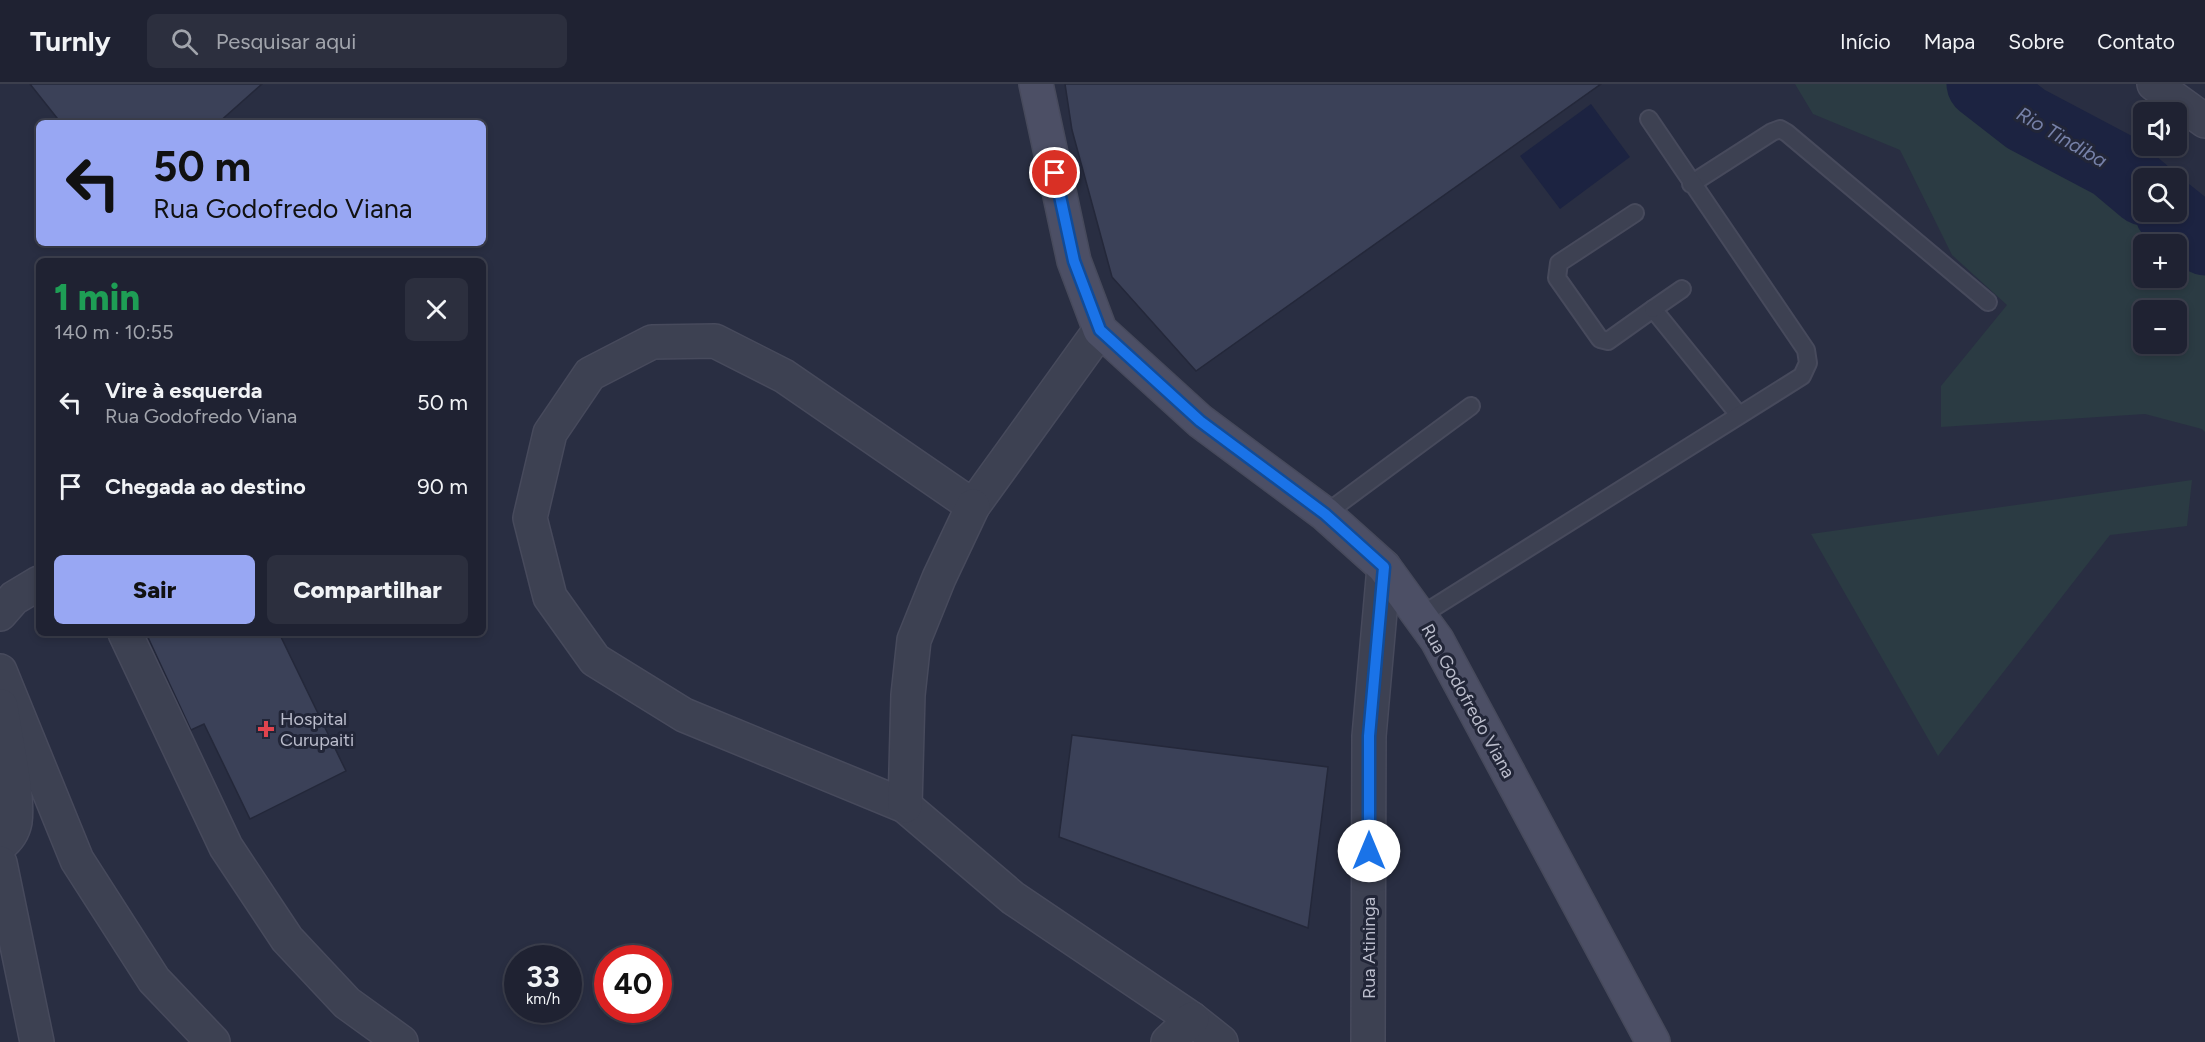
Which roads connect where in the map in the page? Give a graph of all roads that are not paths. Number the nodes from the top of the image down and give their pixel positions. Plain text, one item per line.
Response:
1 (1036, 84) edge
2 (2154, 84) edge
3 (1649, 119) dead end
4 (2205, 121) edge
5 (1691, 184) junction
6 (1635, 213) dead end
7 (1682, 289) dead end
8 (1988, 302) dead end
9 (1653, 309) junction
10 (1100, 330) junction
11 (1471, 406) dead end
12 (1739, 415) junction
13 (973, 506) junction
14 (1325, 514) junction
15 (1384, 567) junction
16 (36, 585) edge
17 (0, 614) edge
18 (1420, 616) junction
19 (126, 636) edge
20 (0, 671) edge
21 (0, 701) edge
22 (905, 806) junction
23 (0, 845) edge
24 (0, 863) edge
25 (1192, 1018) junction
26 (37, 1042) edge
27 (213, 1042) edge
28 (401, 1042) edge
29 (1168, 1042) edge
30 (1221, 1042) edge
31 (1368, 1042) edge
32 (1653, 1042) edge

1 - 10 main road, Rua Godofredo Viana
2 - 4 street
3 - 5 lane
5 - 8 lane
5 - 12 lane
6 - 9 lane
7 - 9 lane
9 - 12 lane
10 - 13 street
10 - 14 main road, Rua Godofredo Viana
11 - 14 lane
12 - 18 lane
13 - 22 street
13 - 22 street
14 - 15 main road, Rua Godofredo Viana
15 - 18 main road, Rua Godofredo Viana
15 - 31 street, Rua Atininga
16 - 17 street
18 - 32 main road, Rua Godofredo Viana
19 - 28 street
20 - 27 street
21 - 23 street
22 - 25 street
24 - 26 street
25 - 29 street
25 - 30 street

